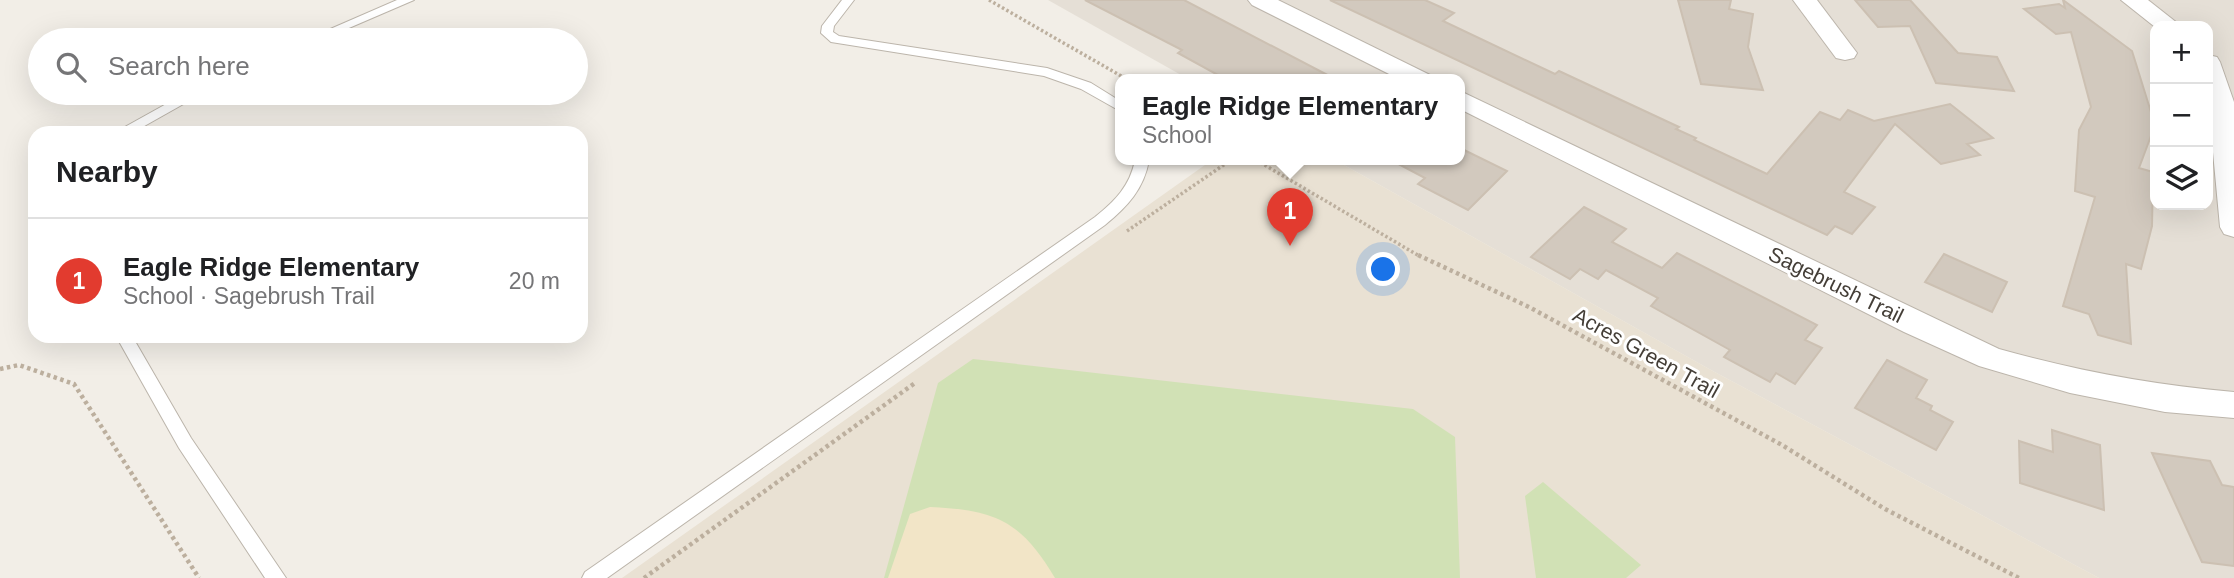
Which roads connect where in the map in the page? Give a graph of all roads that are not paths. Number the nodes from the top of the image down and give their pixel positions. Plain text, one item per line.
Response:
1 (408, 0) edge
2 (848, 0) edge
3 (1260, 0) edge
4 (1805, 0) edge
5 (2133, 0) edge
6 (2162, 21) edge
7 (340, 28) edge
8 (1845, 53) dead end
9 (2213, 62) edge
10 (2234, 64) edge
11 (1409, 74) edge
12 (2213, 77) edge
13 (1465, 101) edge
14 (1115, 104) edge
15 (174, 105) edge
16 (134, 126) edge
17 (1141, 165) edge
18 (2234, 227) edge
19 (128, 343) edge
20 (2234, 405) edge
21 (276, 578) edge
22 (592, 578) edge

1 - 7 lane
2 - 14 lane
3 - 11 street
4 - 8 street
5 - 6 street
9 - 10 street
12 - 18 street
13 - 20 street, Sagebrush Trail
15 - 16 lane
17 - 22 lane
19 - 21 lane

